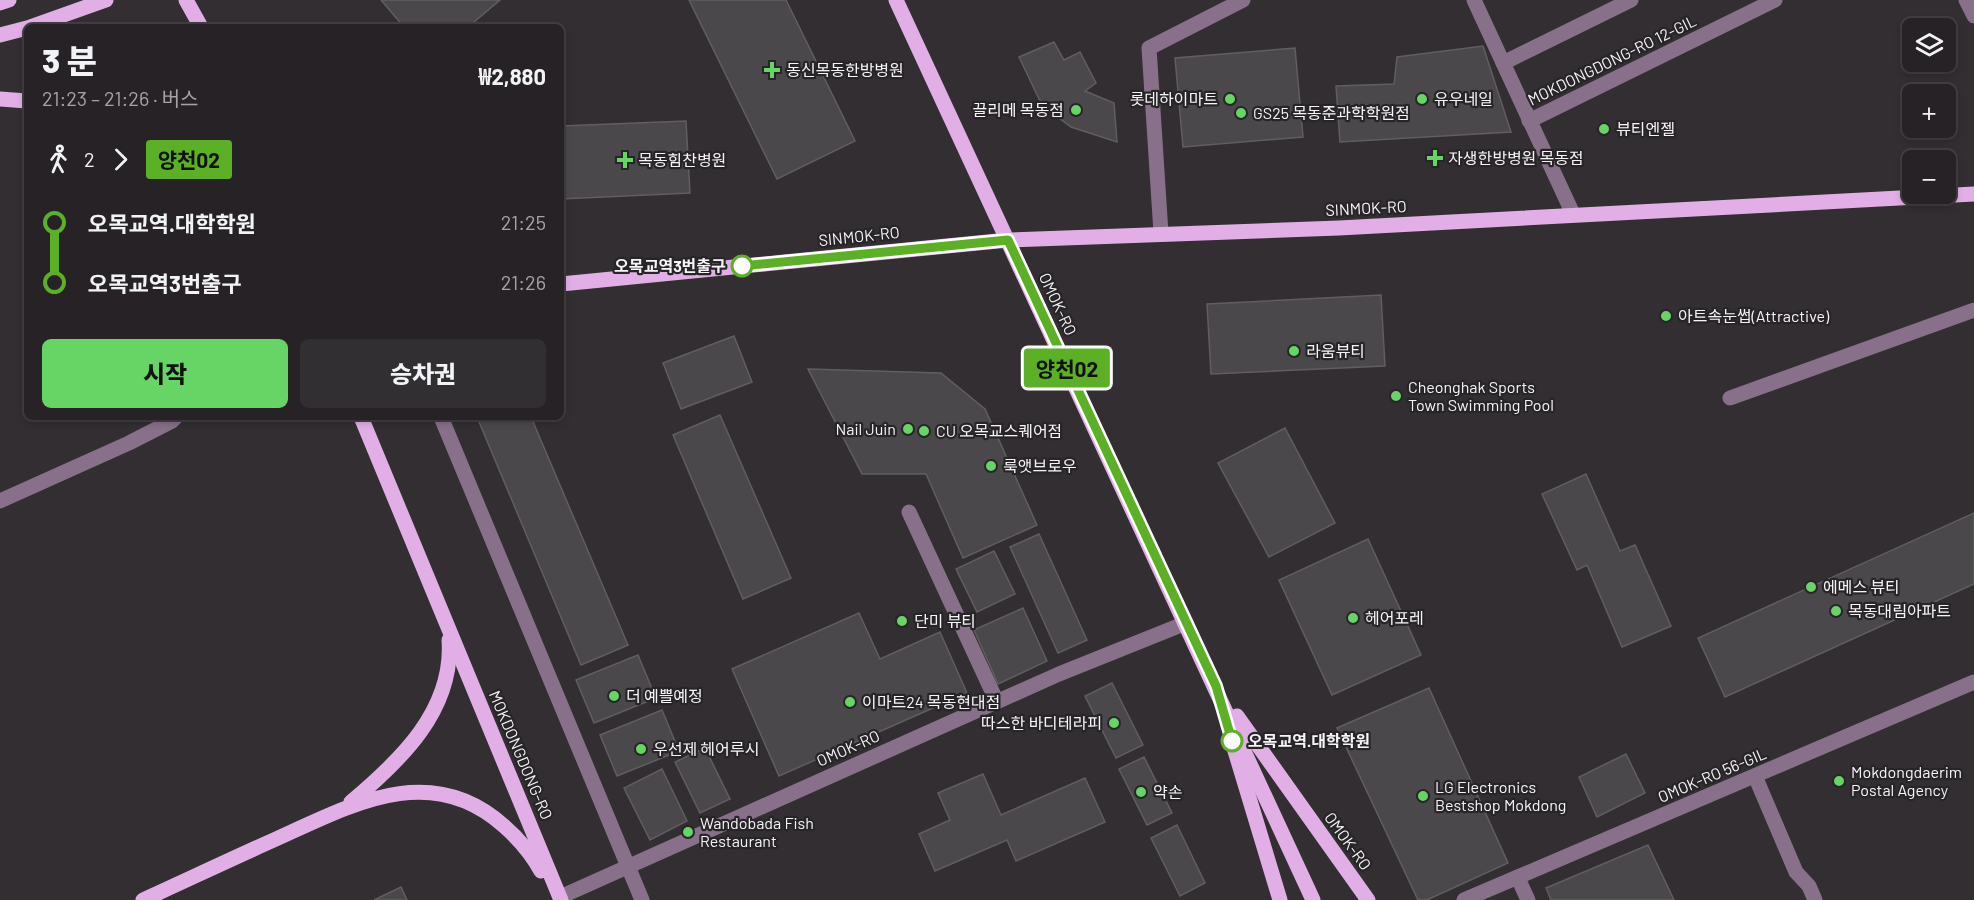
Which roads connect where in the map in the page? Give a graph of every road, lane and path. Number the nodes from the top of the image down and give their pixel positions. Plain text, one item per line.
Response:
1 (9, 0) edge
2 (106, 0) edge
3 (186, 0) edge
4 (897, 0) edge
5 (1243, 0) edge
6 (1474, 0) edge
7 (1631, 0) edge
8 (1774, 0) edge
9 (1966, 0) edge
10 (0, 3) edge
11 (1974, 16) edge
12 (40, 24) edge
13 (199, 24) edge
14 (24, 29) edge
15 (0, 35) edge
16 (1503, 63) junction
17 (0, 99) edge
18 (24, 101) edge
19 (1530, 121) junction
20 (1974, 194) edge
21 (1573, 214) junction
22 (1161, 233) junction
23 (1008, 240) junction
24 (564, 284) edge
25 (1974, 310) edge
26 (1730, 399) dead end
27 (173, 420) edge
28 (363, 420) edge
29 (442, 420) edge
30 (0, 501) edge
31 (909, 512) dead end
32 (1186, 623) junction
33 (447, 625) junction
34 (1974, 682) edge
35 (1216, 686) junction
36 (997, 702) junction
37 (1755, 776) junction
38 (345, 807) junction
39 (628, 866) junction
40 (1518, 878) junction
41 (559, 899) edge
42 (143, 900) edge
43 (642, 900) edge
44 (1280, 900) edge
45 (1313, 900) edge
46 (1368, 900) edge
47 (1464, 900) edge
48 (1528, 900) edge
49 (1815, 900) edge

1 - 10 main road
2 - 12 main road
3 - 13 main road
4 - 23 main road, OMOK-RO
5 - 22 street
6 - 16 street
7 - 16 street
8 - 19 street, MOKDONGDONG-RO 12-GIL
9 - 11 street
14 - 15 main road
16 - 19 street
17 - 18 main road
19 - 21 street
20 - 21 main road, SINMOK-RO
21 - 22 main road, SINMOK-RO
22 - 23 main road, SINMOK-RO
23 - 24 main road, SINMOK-RO
23 - 32 main road, OMOK-RO
25 - 26 street
27 - 30 street
28 - 33 main road, MOKDONGDONG-RO
29 - 39 street
31 - 36 street
32 - 35 main road, OMOK-RO
32 - 36 street, OMOK-RO
33 - 38 main road, MOKDONGDONG-RO
33 - 41 main road, MOKDONGDONG-RO
34 - 37 street, OMOK-RO 56-GIL
35 - 44 main road, OMOK-RO
35 - 45 main road, OMOK-RO
35 - 46 main road, OMOK-RO
36 - 39 street, OMOK-RO
37 - 40 street, OMOK-RO 56-GIL
37 - 49 street
38 - 41 main road, MOKDONGDONG-RO
38 - 42 main road, MOKDONGDONG-RO
39 - 41 street, OMOK-RO
39 - 43 street
40 - 47 street, OMOK-RO 56-GIL
40 - 48 street

